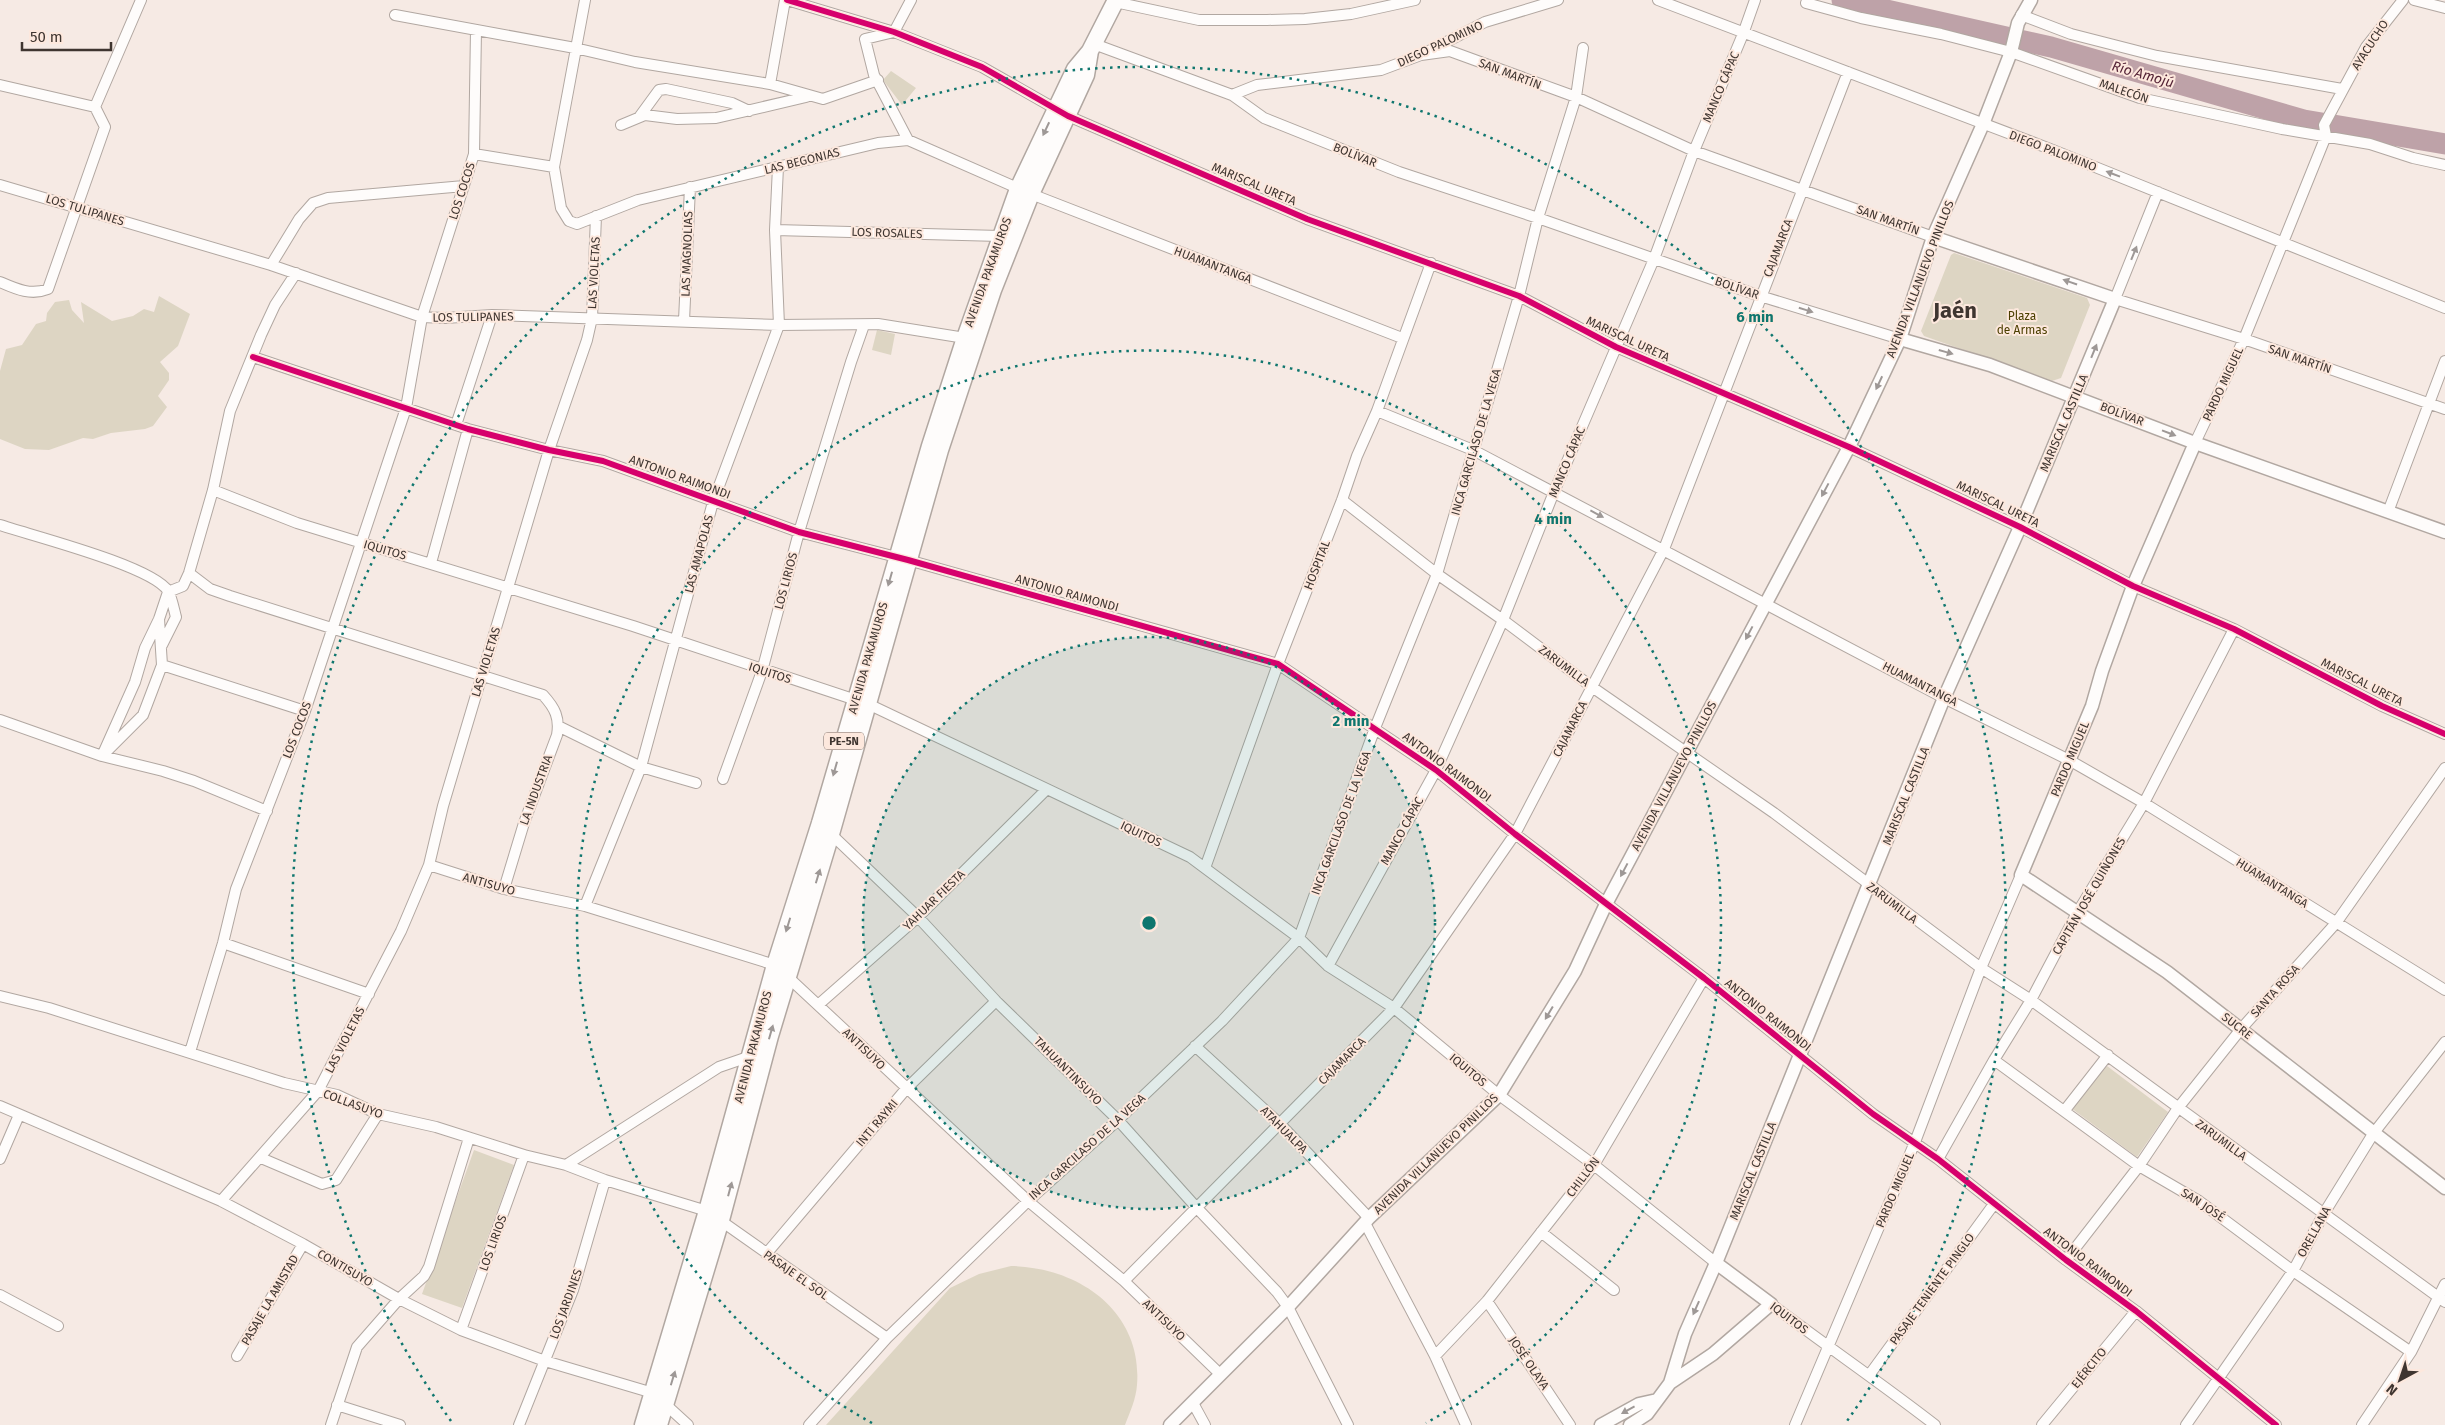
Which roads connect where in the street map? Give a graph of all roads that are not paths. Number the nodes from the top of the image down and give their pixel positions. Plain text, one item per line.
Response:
1 (141, 0) edge
2 (585, 0) edge
3 (786, 0) edge
4 (911, 0) edge
5 (1415, 0) edge
6 (1558, 0) edge
7 (1658, 0) edge
8 (2022, 0) edge
9 (2031, 0) edge
10 (2403, 0) edge
11 (2414, 0) edge
12 (1116, 1) edge
13 (1754, 2) edge
14 (1806, 3) dead end
15 (2445, 8) edge
16 (395, 15) dead end
17 (2020, 19) junction
18 (476, 30) junction
19 (894, 32) junction
20 (1743, 34) junction
21 (575, 48) junction
22 (1092, 48) junction
23 (1583, 48) dead end
24 (2012, 49) junction
25 (1421, 55) junction
26 (1848, 72) junction
27 (878, 80) junction
28 (770, 84) junction
29 (0, 85) edge
30 (2341, 91) junction
31 (1232, 95) junction
32 (809, 96) junction
33 (1576, 98) junction
34 (95, 107) junction
35 (749, 111) junction
36 (1062, 112) junction
37 (640, 116) junction
38 (1983, 124) junction
39 (621, 125) dead end
40 (2326, 136) junction
41 (908, 140) junction
42 (1694, 151) junction
43 (474, 154) junction
44 (2445, 165) edge
45 (554, 167) junction
46 (778, 167) junction
47 (0, 185) edge
48 (464, 186) junction
49 (690, 187) junction
50 (1802, 188) junction
51 (1025, 191) junction
52 (2158, 192) junction
53 (77, 206) junction
54 (596, 216) junction
55 (1538, 218) junction
56 (577, 224) joint
57 (775, 230) junction
58 (1000, 236) junction
59 (1933, 237) junction
60 (2283, 242) junction
61 (1654, 259) junction
62 (1431, 263) junction
63 (271, 265) junction
64 (296, 273) junction
65 (0, 282) edge
66 (1519, 296) junction
67 (1760, 296) junction
68 (2116, 299) junction
69 (2445, 308) edge
70 (492, 316) junction
71 (422, 317) junction
72 (592, 318) junction
73 (684, 321) junction
74 (779, 325) junction
75 (864, 325) junction
76 (965, 338) junction
77 (1402, 338) junction
78 (1900, 338) junction
79 (2244, 339) junction
80 (1616, 347) junction
81 (253, 357) junction
82 (2445, 361) edge
83 (1723, 394) junction
84 (2075, 396) junction
85 (2430, 404) junction
86 (406, 408) junction
87 (2445, 409) edge
88 (1377, 410) junction
89 (456, 425) junction
90 (468, 428) junction
91 (2195, 443) junction
92 (1849, 447) junction
93 (549, 450) junction
94 (1473, 450) junction
95 (213, 490) junction
96 (1554, 492) junction
97 (1342, 500) junction
98 (713, 502) junction
99 (2388, 512) junction
100 (0, 525) edge
101 (2020, 527) junction
102 (800, 532) junction
103 (2445, 532) edge
104 (361, 543) junction
105 (1664, 549) junction
106 (902, 558) junction
107 (431, 563) junction
108 (189, 573) junction
109 (1437, 574) junction
110 (2132, 586) junction
111 (508, 589) junction
112 (168, 592) junction
113 (1764, 603) junction
114 (159, 619) junction
115 (1503, 620) junction
116 (2234, 629) junction
117 (333, 630) junction
118 (675, 640) junction
119 (162, 645) junction
120 (1278, 664) junction
121 (162, 665) junction
122 (762, 671) junction
123 (482, 675) junction
124 (1592, 687) junction
125 (1944, 698) junction
126 (862, 702) junction
127 (305, 711) junction
128 (0, 720) edge
129 (558, 726) junction
130 (1376, 728) junction
131 (2445, 734) edge
132 (1686, 753) junction
133 (102, 756) junction
134 (2070, 760) junction
135 (641, 767) junction
136 (2445, 768) edge
137 (1436, 770) junction
138 (723, 779) dead end
139 (696, 783) dead end
140 (1046, 790) junction
141 (2144, 803) junction
142 (267, 810) junction
143 (831, 834) junction
144 (1515, 834) junction
145 (429, 865) junction
146 (1205, 868) junction
147 (2021, 875) junction
148 (1870, 886) junction
149 (504, 889) junction
150 (1606, 904) junction
151 (585, 906) junction
152 (2077, 913) junction
153 (918, 917) junction
154 (2336, 923) junction
155 (1299, 938) junction
156 (224, 943) junction
157 (775, 965) junction
158 (1328, 966) junction
159 (1980, 968) junction
160 (788, 976) junction
161 (1704, 978) junction
162 (2445, 990) edge
163 (368, 994) junction
164 (0, 996) edge
165 (2031, 1000) junction
166 (996, 1001) junction
167 (818, 1005) junction
168 (1394, 1008) junction
169 (2241, 1028) junction
170 (2445, 1042) edge
171 (1195, 1046) junction
172 (190, 1052) junction
173 (2108, 1055) junction
174 (751, 1056) junction
175 (1800, 1056) junction
176 (1994, 1060) junction
177 (906, 1089) junction
178 (318, 1091) junction
179 (1499, 1095) junction
180 (0, 1106) edge
181 (2178, 1108) junction
182 (2065, 1110) junction
183 (378, 1114) junction
184 (19, 1115) junction
185 (1118, 1120) junction
186 (1280, 1124) junction
187 (2373, 1134) junction
188 (469, 1138) junction
189 (1915, 1142) junction
190 (524, 1155) junction
191 (260, 1158) junction
192 (0, 1159) edge
193 (1938, 1159) junction
194 (566, 1165) junction
195 (1594, 1165) junction
196 (2139, 1166) junction
197 (604, 1180) junction
198 (2445, 1188) edge
199 (221, 1201) junction
200 (1028, 1201) junction
201 (1994, 1204) junction
202 (1196, 1207) junction
203 (707, 1211) junction
204 (2323, 1215) junction
205 (721, 1220) junction
206 (1367, 1221) junction
207 (1540, 1232) junction
208 (303, 1244) junction
209 (766, 1254) junction
210 (2066, 1260) junction
211 (1716, 1263) junction
212 (2293, 1271) junction
213 (1124, 1281) junction
214 (2445, 1284) edge
215 (1614, 1290) dead end
216 (0, 1295) edge
217 (399, 1299) junction
218 (2441, 1299) edge
219 (1487, 1301) junction
220 (1771, 1304) junction
221 (1288, 1307) junction
222 (2136, 1311) junction
223 (58, 1326) dead end
224 (461, 1330) junction
225 (886, 1338) junction
226 (1829, 1348) junction
227 (2411, 1352) junction
228 (237, 1356) dead end
229 (1435, 1356) junction
230 (545, 1361) junction
231 (1220, 1374) junction
232 (1870, 1374) junction
233 (2218, 1378) junction
234 (1670, 1383) junction
235 (653, 1393) junction
236 (1657, 1400) junction
237 (1193, 1403) junction
238 (666, 1404) junction
239 (336, 1405) junction
240 (332, 1425) edge
241 (400, 1425) edge
242 (519, 1425) edge
243 (643, 1425) edge
244 (659, 1425) edge
245 (688, 1425) edge
246 (809, 1425) edge
247 (1170, 1425) edge
248 (1205, 1425) edge
249 (1348, 1425) edge
250 (1466, 1425) edge
251 (1570, 1425) edge
252 (1601, 1425) edge
253 (1630, 1425) edge
254 (1795, 1425) edge
255 (1935, 1425) edge
256 (2042, 1425) edge
257 (2186, 1425) edge
258 (2276, 1425) edge
259 (2362, 1425) edge

1 - 34 street
2 - 21 street, LAS VIOLETAS
3 - 19 street, MARISCAL URETA
3 - 28 street
4 - 19 street
5 - 12 street
6 - 25 street, DIEGO PALOMINO
7 - 20 street, DIEGO PALOMINO
8 - 17 street
9 - 17 street
10 - 30 street, AYACUCHO
11 - 15 street
12 - 22 highway, AVENIDA PAKAMUROS / PE-5N
13 - 20 street, MANCO CÁPAC
14 - 24 street, MALECÓN
16 - 18 street
17 - 24 street, AVENIDA VILLANUEVO PINILLOS
17 - 30 street
18 - 21 street
18 - 43 street, LOS COCOS
19 - 27 street
19 - 36 street, MARISCAL URETA
20 - 26 street, DIEGO PALOMINO
20 - 42 street, MANCO CÁPAC
21 - 28 street
21 - 45 street, LAS VIOLETAS
22 - 31 street, BOLÍVAR
22 - 36 highway, AVENIDA PAKAMUROS / PE-5N
23 - 33 street, INCA GARCILASO DE LA VEGA
24 - 38 street, AVENIDA VILLANUEVO PINILLOS
24 - 40 street, MALECÓN
25 - 31 street, DIEGO PALOMINO
25 - 33 street, SAN MARTÍN
26 - 38 street, DIEGO PALOMINO
26 - 50 street, CAJAMARCA
27 - 32 street
27 - 41 street
28 - 32 street
29 - 34 street
30 - 40 street
31 - 55 street, BOLÍVAR
32 - 35 street
33 - 42 street, SAN MARTÍN
33 - 55 street, INCA GARCILASO DE LA VEGA
34 - 53 street
35 - 37 street
35 - 37 street
36 - 51 highway, AVENIDA PAKAMUROS / PE-5N
36 - 62 street, MARISCAL URETA
37 - 39 street
52 -> 38 street, DIEGO PALOMINO
38 - 59 street, AVENIDA VILLANUEVO PINILLOS
40 - 44 street, MALECÓN
40 - 60 street, PARDO MIGUEL
41 - 46 street, LAS BEGONIAS
41 - 51 street, LAS BEGONIAS
42 - 50 street, SAN MARTÍN
42 - 61 street, MANCO CÁPAC
43 - 45 street
43 - 48 street, LOS COCOS
45 - 56 street, LAS VIOLETAS
46 - 49 street, LAS BEGONIAS
46 - 57 street, LAS AMAPOLAS
47 - 53 street, LOS TULIPANES
48 - 63 street
48 - 71 street, LOS COCOS
49 - 54 street, LAS BEGONIAS
49 - 73 street, LAS MAGNOLIAS
50 - 59 street, SAN MARTÍN
50 - 67 street, CAJAMARCA
51 - 58 highway, AVENIDA PAKAMUROS / PE-5N
51 - 77 street, HUAMANTANGA
51 - 106 highway, AVENIDA PAKAMUROS / PE-5N
52 - 60 street, DIEGO PALOMINO
68 -> 52 street, MARISCAL CASTILLA
53 - 63 street, LOS TULIPANES
53 - 65 street
54 - 56 street, LAS BEGONIAS
54 - 72 street, LAS VIOLETAS
55 - 61 street, BOLÍVAR
55 - 66 street, INCA GARCILASO DE LA VEGA
57 - 58 street, LOS ROSALES
57 - 74 street, LAS AMAPOLAS
58 - 76 highway, AVENIDA PAKAMUROS / PE-5N
68 -> 59 street, SAN MARTÍN
59 - 78 street, AVENIDA VILLANUEVO PINILLOS
60 - 69 street, DIEGO PALOMINO
60 - 79 street, PARDO MIGUEL
61 - 67 street, BOLÍVAR
61 - 80 street, MANCO CÁPAC
62 - 66 street, MARISCAL URETA
62 - 77 street, HOSPITAL
63 - 64 street, LOS TULIPANES
64 - 71 street, LOS TULIPANES
64 - 81 street
66 - 80 street, MARISCAL URETA
66 - 94 street, INCA GARCILASO DE LA VEGA
67 -> 78 street, BOLÍVAR
67 - 83 street, CAJAMARCA
68 - 79 street, SAN MARTÍN
84 -> 68 street, MARISCAL CASTILLA
70 - 71 street, LOS TULIPANES
70 - 72 street, LOS TULIPANES
70 - 89 street
71 - 86 street, LOS COCOS
72 - 73 street, LOS TULIPANES
72 - 93 street, LAS VIOLETAS
73 - 74 street, LOS TULIPANES
74 - 75 street, LOS TULIPANES
74 - 98 street, LAS AMAPOLAS
75 - 76 street, LOS TULIPANES
75 - 102 street, LOS LIRIOS
76 - 106 highway, AVENIDA PAKAMUROS / PE-5N
77 - 88 street, HOSPITAL
78 -> 84 street, BOLÍVAR
78 -> 92 street, AVENIDA VILLANUEVO PINILLOS
79 - 85 street, SAN MARTÍN
79 - 91 street, PARDO MIGUEL
80 - 83 street, MARISCAL URETA
80 - 96 street, MANCO CÁPAC
81 - 86 street, ANTONIO RAIMONDI
81 - 95 street
82 - 85 street
83 - 92 street, MARISCAL URETA
83 - 105 street, CAJAMARCA
84 -> 91 street, BOLÍVAR
84 - 101 street, MARISCAL CASTILLA
85 - 87 street, SAN MARTÍN
85 - 99 street
86 - 89 street, ANTONIO RAIMONDI
86 - 104 street, LOS COCOS
88 - 94 street, HUAMANTANGA
88 - 97 street, HOSPITAL
89 - 90 street, ANTONIO RAIMONDI
90 - 93 street, ANTONIO RAIMONDI
90 - 107 street
91 - 99 street, BOLÍVAR
91 - 110 street, PARDO MIGUEL
92 - 101 street, MARISCAL URETA
92 -> 113 street, AVENIDA VILLANUEVO PINILLOS
93 - 98 street, ANTONIO RAIMONDI
93 - 111 street, LAS VIOLETAS
94 - 96 street, HUAMANTANGA
94 - 109 street, INCA GARCILASO DE LA VEGA
95 - 104 street, IQUITOS
95 - 108 street
96 -> 105 street, HUAMANTANGA
96 - 115 street, MANCO CÁPAC
97 - 109 street, ZARUMILLA
97 - 120 street, HOSPITAL
98 - 102 street, ANTONIO RAIMONDI
98 - 118 street, LAS AMAPOLAS
99 - 103 street, BOLÍVAR
100 - 112 street
101 - 110 street, MARISCAL URETA
101 - 125 street, MARISCAL CASTILLA
102 - 106 street, ANTONIO RAIMONDI
102 - 122 street, LOS LIRIOS
104 - 107 street, IQUITOS
104 - 117 street, LOS COCOS
105 - 113 street, HUAMANTANGA
105 - 124 street, CAJAMARCA
106 - 120 street, ANTONIO RAIMONDI
106 - 126 highway, AVENIDA PAKAMUROS / PE-5N
107 - 111 street, IQUITOS
108 - 112 street
108 - 117 street
109 - 115 street, ZARUMILLA
109 - 130 street, INCA GARCILASO DE LA VEGA
110 - 116 street, MARISCAL URETA
110 - 134 street, PARDO MIGUEL
111 - 118 street, IQUITOS
111 - 123 street, LAS VIOLETAS
112 - 114 street
112 - 119 street
113 - 125 street, HUAMANTANGA
113 -> 132 street, AVENIDA VILLANUEVO PINILLOS
114 - 119 street
114 - 133 street
115 - 124 street, ZARUMILLA
115 - 137 street, MANCO CÁPAC
116 - 131 street, MARISCAL URETA
116 - 141 street, CAPITÁN JOSÉ QUIÑONES
117 - 123 street
117 - 127 street, LOS COCOS
118 - 122 street, IQUITOS
118 - 135 street, LAS AMAPOLAS
119 - 121 street
120 - 130 street, ANTONIO RAIMONDI
120 - 146 street, HOSPITAL
121 - 127 street
121 - 133 street
122 - 126 street, IQUITOS
122 - 138 street, LOS LIRIOS
123 - 129 street
123 - 145 street, LAS VIOLETAS
124 - 132 street, ZARUMILLA
124 - 144 street, CAJAMARCA
125 - 134 street, HUAMANTANGA
125 - 148 street, MARISCAL CASTILLA
126 - 140 street, IQUITOS
126 - 143 highway, AVENIDA PAKAMUROS / PE-5N
126 -> 157 highway, AVENIDA PAKAMUROS / PE-5N
127 - 142 street, LOS COCOS
128 - 133 street
129 - 135 street
129 - 149 street, LA INDUSTRIA
130 - 137 street, ANTONIO RAIMONDI
130 - 155 street, INCA GARCILASO DE LA VEGA
132 - 148 street, ZARUMILLA
132 -> 150 street, AVENIDA VILLANUEVO PINILLOS
133 - 142 street
134 - 141 street, HUAMANTANGA
134 - 147 street, PARDO MIGUEL
135 - 139 street
135 - 151 street, LAS AMAPOLAS
136 - 154 street, SANTA ROSA
137 - 144 street, ANTONIO RAIMONDI
137 - 158 street, MANCO CÁPAC
140 - 146 street, IQUITOS
140 - 153 street, YAHUAR FIESTA
141 - 152 street, CAPITÁN JOSÉ QUIÑONES
141 - 154 street, HUAMANTANGA
142 - 156 street, LOS COCOS
143 - 153 street, TAHUANTINSUYO
160 -> 143 highway, AVENIDA PAKAMUROS / PE-5N
144 - 150 street, ANTONIO RAIMONDI
144 - 168 street, CAJAMARCA
145 - 149 street, ANTISUYO
145 - 163 street, LAS VIOLETAS
146 - 155 street, IQUITOS
147 - 152 street, SUCRE
147 - 159 street, PARDO MIGUEL
148 - 159 street, ZARUMILLA
148 - 175 street, MARISCAL CASTILLA
149 - 151 street, ANTISUYO
150 - 161 street, ANTONIO RAIMONDI
150 -> 179 street, AVENIDA VILLANUEVO PINILLOS
151 - 157 street, ANTISUYO
152 - 165 street, CAPITÁN JOSÉ QUIÑONES
152 - 169 street, SUCRE
153 - 166 street, TAHUANTINSUYO
153 - 167 street, YAHUAR FIESTA
154 - 162 street, HUAMANTANGA
154 - 169 street, SANTA ROSA
155 - 158 street, IQUITOS
155 - 171 street, INCA GARCILASO DE LA VEGA
156 - 163 street
156 - 172 street, LOS COCOS
157 - 160 street, ANTISUYO
157 - 174 highway, AVENIDA PAKAMUROS / PE-5N
158 - 168 street, IQUITOS
159 - 165 street, ZARUMILLA
159 - 189 street, PARDO MIGUEL
160 - 167 street, ANTISUYO
205 -> 160 highway, AVENIDA PAKAMUROS / PE-5N
161 - 175 street, ANTONIO RAIMONDI
161 - 195 street, CHILLÓN
163 - 178 street, LAS VIOLETAS
164 - 172 street, COLLASUYO
165 - 173 street, ZARUMILLA
165 - 176 street, CAPITÁN JOSÉ QUIÑONES
166 - 177 street, INTI RAYMI
166 - 185 street, TAHUANTINSUYO
167 - 177 street, ANTISUYO
168 - 179 street, IQUITOS
168 - 186 street, CAJAMARCA
169 - 181 street, SANTA ROSA
169 - 187 street, SUCRE
170 - 187 street, ORELLANA
171 - 185 street, INCA GARCILASO DE LA VEGA
171 - 186 street, ATAHUALPA
172 - 178 street, COLLASUYO
173 - 181 street, ZARUMILLA
173 - 182 street
174 - 194 street
174 - 203 highway, AVENIDA PAKAMUROS / PE-5N
175 - 189 street, ANTONIO RAIMONDI
175 - 211 street, MARISCAL CASTILLA
176 - 182 street, SAN JOSÉ
176 - 193 street, CAPITÁN JOSÉ QUIÑONES
177 - 200 street, ANTISUYO
177 - 209 street, INTI RAYMI
178 - 183 street, COLLASUYO
178 - 191 street, LAS VIOLETAS
179 - 195 street, IQUITOS
179 - 206 street, AVENIDA VILLANUEVO PINILLOS
180 - 184 street, CONTISUYO
181 - 196 street, SANTA ROSA
181 - 204 street, ZARUMILLA
182 - 196 street, SAN JOSÉ
183 - 188 street, COLLASUYO
183 - 191 street
184 - 192 street
184 - 199 street, CONTISUYO
185 - 200 street, INCA GARCILASO DE LA VEGA
185 - 202 street, TAHUANTINSUYO
186 - 202 street, CAJAMARCA
186 - 206 street, ATAHUALPA
187 - 198 street, SUCRE
187 - 204 street, ORELLANA
188 - 190 street, COLLASUYO
188 - 217 street
189 - 193 street, ANTONIO RAIMONDI
189 - 226 street, PARDO MIGUEL
190 - 194 street, COLLASUYO
190 - 224 street, LOS LIRIOS
191 - 199 street, LAS VIOLETAS
193 - 201 street, ANTONIO RAIMONDI
194 - 197 street, COLLASUYO
195 - 207 street, CHILLÓN
195 - 211 street, IQUITOS
196 - 210 street, SANTA ROSA
196 - 212 street, SAN JOSÉ
197 - 203 street, COLLASUYO
197 - 230 street, LOS JARDINES
199 - 208 street, CONTISUYO
200 - 213 street, ANTISUYO
200 - 225 street, INCA GARCILASO DE LA VEGA
201 - 210 street, ANTONIO RAIMONDI
201 - 232 street, PASAJE TENIENTE PINGLO
202 - 213 street, CAJAMARCA
202 - 221 street, TAHUANTINSUYO
203 - 205 street, PASAJE EL SOL
203 - 235 highway, AVENIDA PAKAMUROS / PE-5N
204 - 212 street, ORELLANA
204 - 218 street, ZARUMILLA
205 - 209 street, PASAJE EL SOL
238 -> 205 highway, AVENIDA PAKAMUROS / PE-5N
206 - 221 street, AVENIDA VILLANUEVO PINILLOS
206 - 229 street, ATAHUALPA
207 - 215 street
207 - 219 street, CHILLÓN
208 - 217 street, CONTISUYO
208 - 228 street, PASAJE LA AMISTAD
209 - 225 street, PASAJE EL SOL
210 - 222 street, ANTONIO RAIMONDI
211 - 220 street, IQUITOS
211 -> 234 street, MARISCAL CASTILLA
212 - 227 street, SAN JOSÉ
212 - 233 street, ORELLANA
213 - 231 street, ANTISUYO
214 - 218 street
216 - 223 street
217 - 224 street, CONTISUYO
217 - 239 street
218 - 227 street
219 - 229 street, CHILLÓN
219 - 251 street, JOSÉ OLAYA
220 - 226 street, IQUITOS
220 - 234 street
221 - 231 street, AVENIDA VILLANUEVO PINILLOS
221 - 249 street, TAHUANTINSUYO
222 - 233 street, ANTONIO RAIMONDI
222 - 256 street, EJÉRCITO
224 - 230 street, CONTISUYO
225 - 246 street, INCA GARCILASO DE LA VEGA
226 - 232 street, IQUITOS
226 - 254 street, PARDO MIGUEL
227 - 259 street
229 - 250 street, ATAHUALPA
230 - 235 street, CONTISUYO
230 - 242 street, LOS JARDINES
231 - 237 street, AVENIDA VILLANUEVO PINILLOS
232 - 255 street, IQUITOS
233 - 257 street, ORELLANA
233 - 258 street, ANTONIO RAIMONDI
234 - 236 street, MARISCAL CASTILLA
235 - 238 street, CONTISUYO
235 - 243 highway, AVENIDA PAKAMUROS / PE-5N
236 -> 252 street
236 - 253 street, MARISCAL CASTILLA
237 - 247 street, AVENIDA VILLANUEVO PINILLOS
237 - 248 street
238 - 244 highway, AVENIDA PAKAMUROS / PE-5N
238 - 245 street, CONTISUYO
239 - 240 street
239 - 241 street

